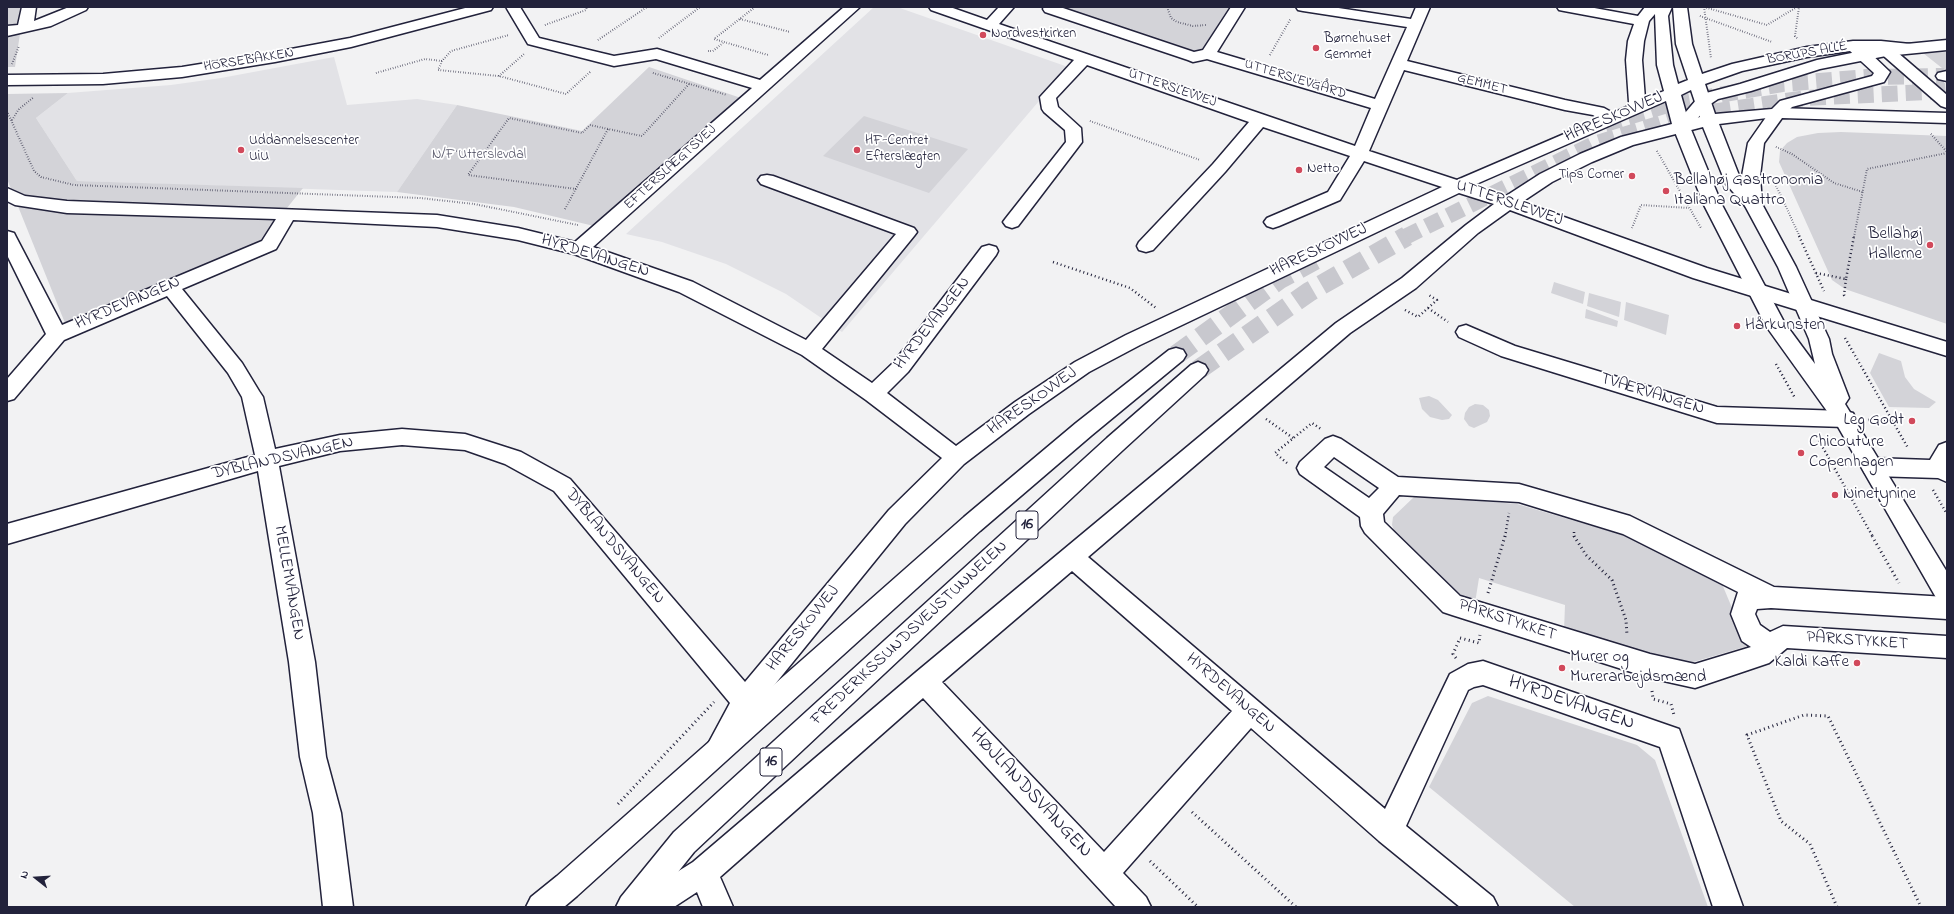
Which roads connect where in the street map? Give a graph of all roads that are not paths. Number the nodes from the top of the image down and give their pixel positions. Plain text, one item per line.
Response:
1 (29, 7) edge
2 (81, 7) edge
3 (486, 7) edge
4 (513, 7) edge
5 (853, 7) edge
6 (936, 7) edge
7 (1007, 7) edge
8 (1052, 7) edge
9 (1238, 7) edge
10 (1423, 7) edge
11 (1564, 7) edge
12 (1652, 7) edge
13 (1665, 7) edge
14 (1680, 7) edge
15 (1298, 10) edge
16 (1593, 10) edge
17 (1416, 24) junction
18 (1640, 25) junction
19 (989, 26) junction
20 (25, 28) junction
21 (7, 31) edge
22 (1662, 31) junction
23 (1947, 45) edge
24 (1884, 49) junction
25 (1858, 51) junction
26 (1208, 54) junction
27 (1084, 59) junction
28 (1399, 64) junction
29 (7, 80) edge
30 (1696, 82) junction
31 (762, 86) junction
32 (1672, 93) junction
33 (1703, 102) junction
34 (1947, 104) edge
35 (1565, 105) junction
36 (1381, 106) junction
37 (1631, 111) junction
38 (1777, 113) junction
39 (1947, 118) edge
40 (1260, 120) junction
41 (1612, 120) junction
42 (1709, 120) junction
43 (1681, 127) junction
44 (1589, 129) junction
45 (1360, 153) junction
46 (767, 180) dead end
47 (1459, 186) junction
48 (12, 201) edge
49 (1508, 203) junction
50 (1754, 204) junction
51 (288, 214) junction
52 (1012, 222) dead end
53 (1273, 222) dead end
54 (7, 237) edge
55 (1146, 246) dead end
56 (579, 249) junction
57 (989, 251) dead end
58 (169, 286) junction
59 (1758, 292) junction
60 (1804, 306) junction
61 (1466, 332) road end
62 (57, 335) junction
63 (1947, 349) edge
64 (809, 350) junction
65 (1176, 355) tunnel mouth
66 (1198, 370) tunnel mouth
67 (7, 393) edge
68 (873, 394) junction
69 (1845, 419) junction
70 (956, 458) junction
71 (267, 460) junction
72 (1946, 465) edge
73 (1873, 467) junction
74 (1394, 486) junction
75 (1371, 512) junction
76 (7, 534) edge
77 (1072, 557) junction
78 (1947, 594) edge
79 (1771, 597) junction
80 (1947, 608) edge
81 (1771, 646) junction
82 (1947, 647) edge
83 (924, 681) junction
84 (745, 701) junction
85 (1249, 711) junction
86 (717, 752) junction
87 (1389, 831) junction
88 (703, 872) junction
89 (1104, 873) junction
90 (338, 907) edge
91 (541, 907) edge
92 (631, 907) edge
93 (647, 907) edge
94 (718, 907) edge
95 (1136, 907) edge
96 (1483, 907) edge
97 (1728, 907) edge

1 - 20 street
2 - 20 street
3 - 29 street, HORSEBAKKEN
4 - 31 street
5 - 31 street, EFTERSLÆGTSVEJ
6 - 19 street, UTTERSLEVVEJ
7 - 19 street
8 - 26 street, UTTERSLEVGÅRD
9 - 26 street
10 - 17 street
11 - 16 street
12 - 18 street
13 - 22 street
14 - 30 street
15 - 17 street
16 - 18 street
17 - 28 street
18 - 22 street
18 - 37 street
19 - 27 street, UTTERSLEVVEJ
20 - 21 street
22 - 32 street
23 - 24 street
24 - 25 street
24 - 34 street
25 - 30 street, BORUPS ALLÉ
25 - 33 street
25 - 38 street
26 - 36 street, UTTERSLEVGÅRD
27 - 40 street, UTTERSLEVVEJ
27 - 52 street
28 - 35 street, GEMMET
28 - 36 street
30 - 32 street, BORUPS ALLÉ
30 - 33 street
31 - 56 street, EFTERSLÆGTSVEJ
32 - 37 street, HARESKOVVEJ
32 - 43 street
33 - 42 street
33 - 43 street
35 - 41 street, GEMMET
35 - 44 street, GEMMET
36 - 45 street
37 - 41 street, HARESKOVVEJ
38 - 39 street
38 - 42 street
38 - 50 street
40 - 45 street, UTTERSLEVVEJ
40 - 55 street
41 - 44 street, HARESKOVVEJ
42 - 43 street, HARESKOVVEJ
42 - 50 street
43 - 49 street, HARESKOVVEJ
43 - 59 street
44 - 47 street, HARESKOVVEJ
45 - 47 street, UTTERSLEVVEJ
45 - 53 street
46 - 64 street
47 - 49 street, UTTERSLEVVEJ
47 - 70 street, HARESKOVVEJ
48 - 51 street, HYRDEVANGEN
49 - 59 street, UTTERSLEVVEJ
49 - 77 street, HARESKOVVEJ
50 - 60 street
51 - 56 street, HYRDEVANGEN
51 - 58 street, HYRDEVANGEN
54 - 62 street, HYRDEVANGEN
56 - 64 street, HYRDEVANGEN
57 - 68 street, HYRDEVANGEN
58 - 62 street, HYRDEVANGEN
58 - 71 street, MELLEMVANGEN
59 - 60 street, UTTERSLEVVEJ
59 - 69 street
60 - 63 street, UTTERSLEVVEJ
60 - 69 street
61 - 69 street, TVÆRVANGEN
62 - 67 street
64 - 68 street, HYRDEVANGEN
65 - 86 street, 16
66 - 92 street, FREDERIKSSUNDSVEJSTUNNELEN / 16
68 - 70 street, HYRDEVANGEN
69 - 73 street
70 - 84 street, HARESKOVVEJ
71 - 76 street, DYBLANDSVANGEN
71 - 84 street, DYBLANDSVANGEN
71 - 90 street, MELLEMVANGEN
72 - 73 street
73 - 78 street
74 - 75 street
74 - 75 street
74 - 79 street
75 - 81 street, PARKSTYKKET
77 - 83 street, HARESKOVVEJ
77 - 85 street, HYRDEVANGEN
79 - 80 street
79 - 81 street
81 - 82 street, PARKSTYKKET
83 - 88 street, HARESKOVVEJ
83 - 89 street, HØJLANDSVANGEN
84 - 86 street, HARESKOVVEJ
85 - 87 street, HYRDEVANGEN
85 - 89 street
86 - 91 street, HARESKOVVEJ / 16
87 - 96 street, HYRDEVANGEN
87 - 97 street, HYRDEVANGEN
88 - 93 street, HARESKOVVEJ
88 - 94 street
89 - 95 street, HØJLANDSVANGEN

